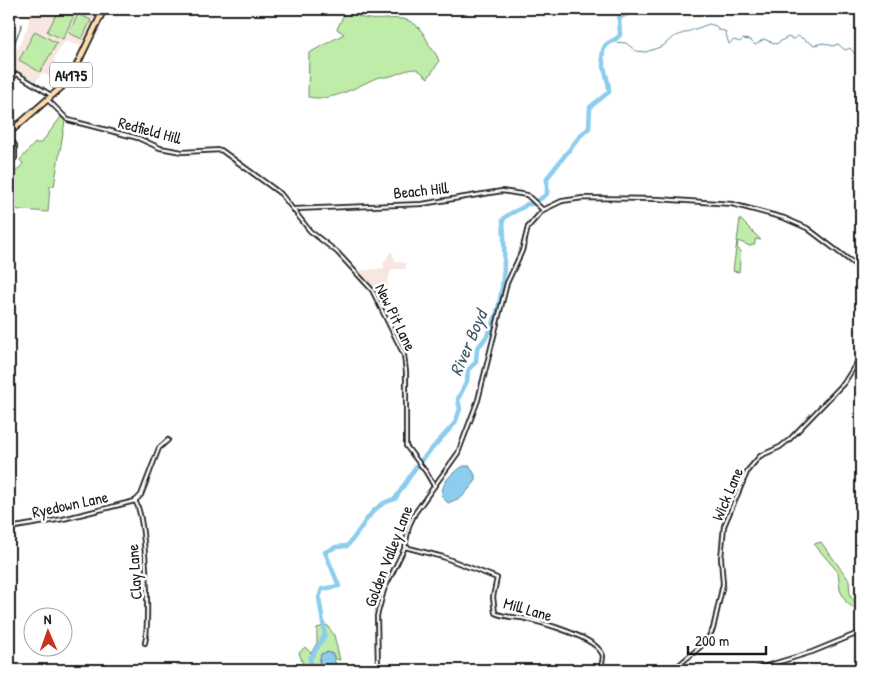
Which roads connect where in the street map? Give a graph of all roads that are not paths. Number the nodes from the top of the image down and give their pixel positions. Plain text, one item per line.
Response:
1 (104, 9) edge
2 (9, 80) edge
3 (52, 96) junction
4 (48, 100) junction
5 (9, 121) edge
6 (18, 126) junction
7 (9, 133) edge
8 (9, 138) edge
9 (10, 163) edge
10 (294, 210) junction
11 (543, 210) junction
12 (861, 269) edge
13 (861, 356) edge
14 (168, 440) dead end
15 (434, 486) junction
16 (135, 500) junction
17 (9, 528) edge
18 (405, 547) junction
19 (861, 632) edge
20 (145, 643) dead end
21 (378, 670) edge
22 (601, 670) edge
23 (673, 670) edge
24 (753, 670) edge

1 - 3 main road, A4175
2 - 3 street
3 - 4 main road, A4175
4 - 6 main road, A4175
4 - 10 street, Redfield Hill
5 - 6 street
6 - 7 main road, A4175
8 - 9 street
10 - 11 street, Beach Hill
10 - 15 street, New Pit Lane
11 - 12 street
11 - 15 street, Golden Valley Lane
13 - 23 street, Wick Lane
14 - 16 street
15 - 18 street, Golden Valley Lane
16 - 17 street, Ryedown Lane
16 - 20 street, Clay Lane
18 - 21 street, Golden Valley Lane
18 - 22 street, Mill Lane
19 - 24 street

